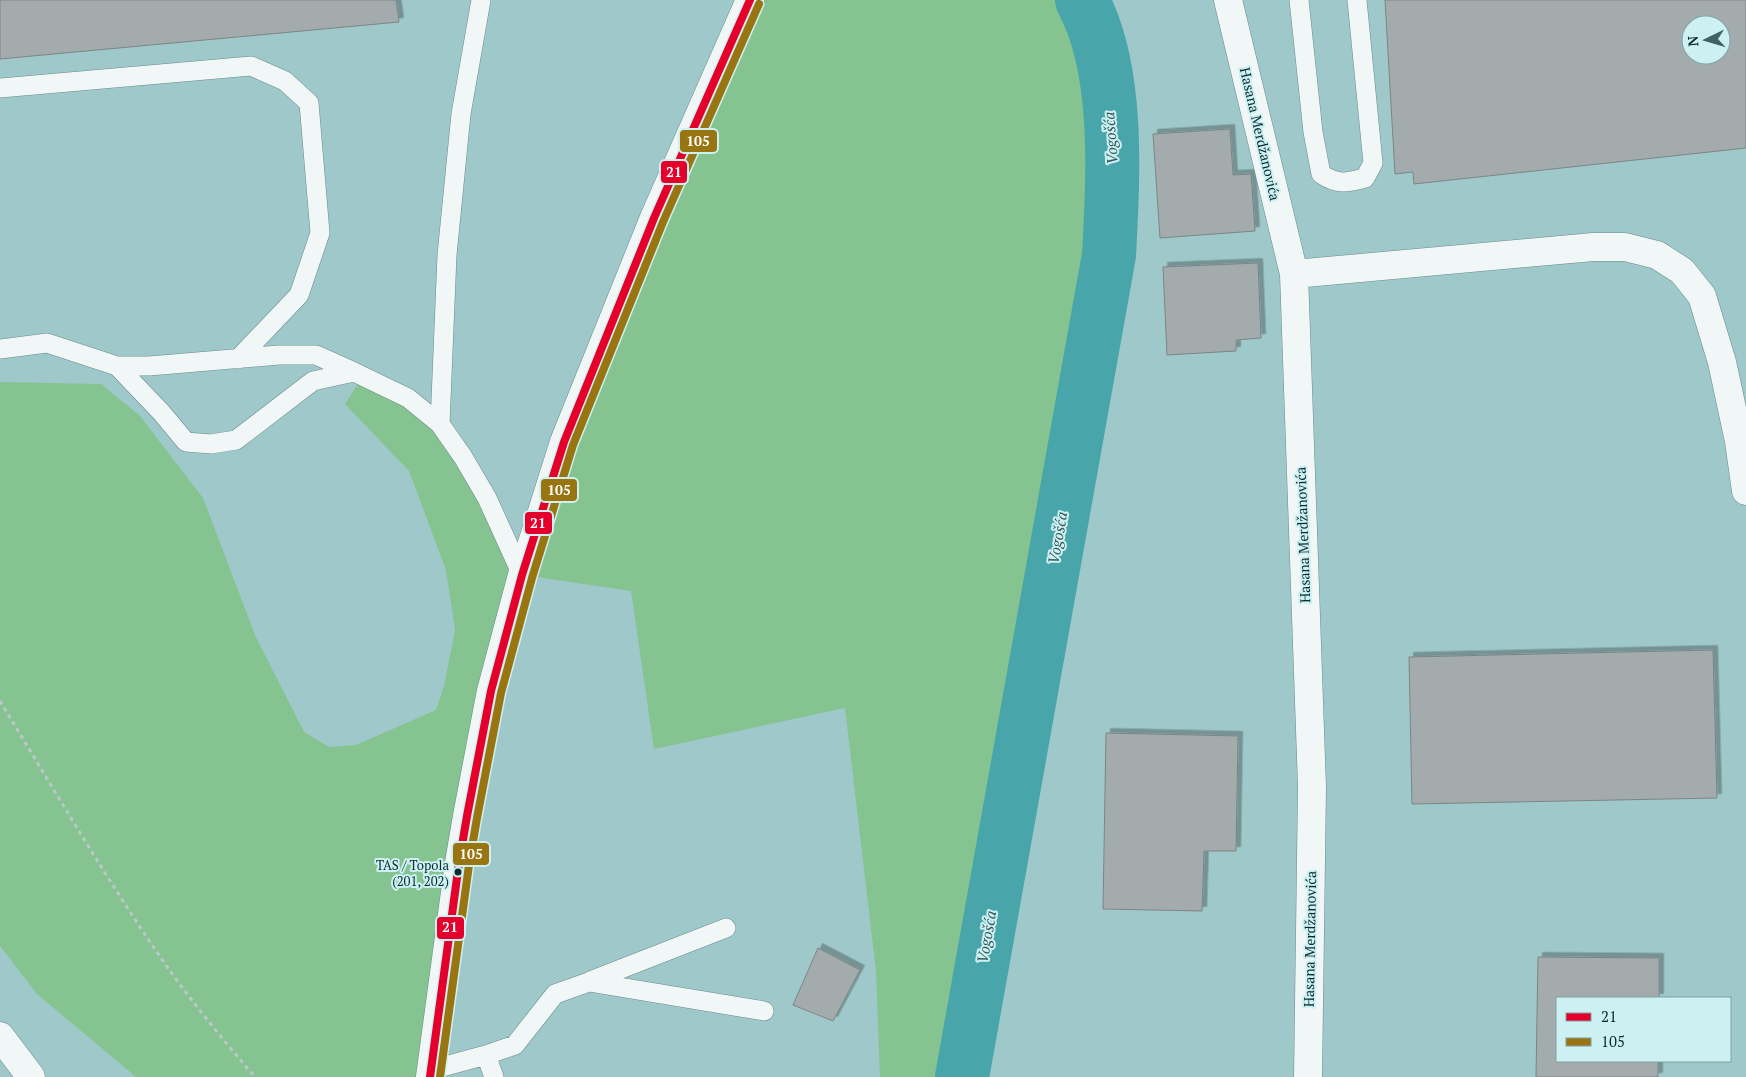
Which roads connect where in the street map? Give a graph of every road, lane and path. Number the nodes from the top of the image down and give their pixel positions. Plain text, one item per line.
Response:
1 (482, 0) edge
2 (1228, 0) edge
3 (1299, 0) edge
4 (1357, 0) edge
5 (748, 1) edge
6 (0, 88) edge
7 (1294, 274) junction
8 (0, 349) edge
9 (238, 358) junction
10 (117, 366) junction
11 (354, 372) junction
12 (440, 424) junction
13 (1746, 491) edge
14 (522, 575) junction
15 (0, 701) edge
16 (726, 928) dead end
17 (589, 982) junction
18 (764, 1011) dead end
19 (0, 1036) edge
20 (486, 1055) junction
21 (431, 1074) edge
22 (31, 1077) edge
23 (255, 1077) edge
24 (494, 1077) edge
25 (1308, 1077) edge

1 - 12 lane
2 - 7 street, Hasana Merdžanovića
3 - 4 lane
5 - 14 street
6 - 9 lane
7 - 13 street
7 - 25 street, Hasana Merdžanovića
8 - 10 lane
9 - 10 lane
9 - 11 lane
10 - 11 lane
11 - 12 lane
12 - 14 lane
14 - 21 street
15 - 23 path
16 - 17 lane
17 - 18 lane
17 - 20 lane
19 - 22 street
20 - 21 lane
20 - 24 lane

